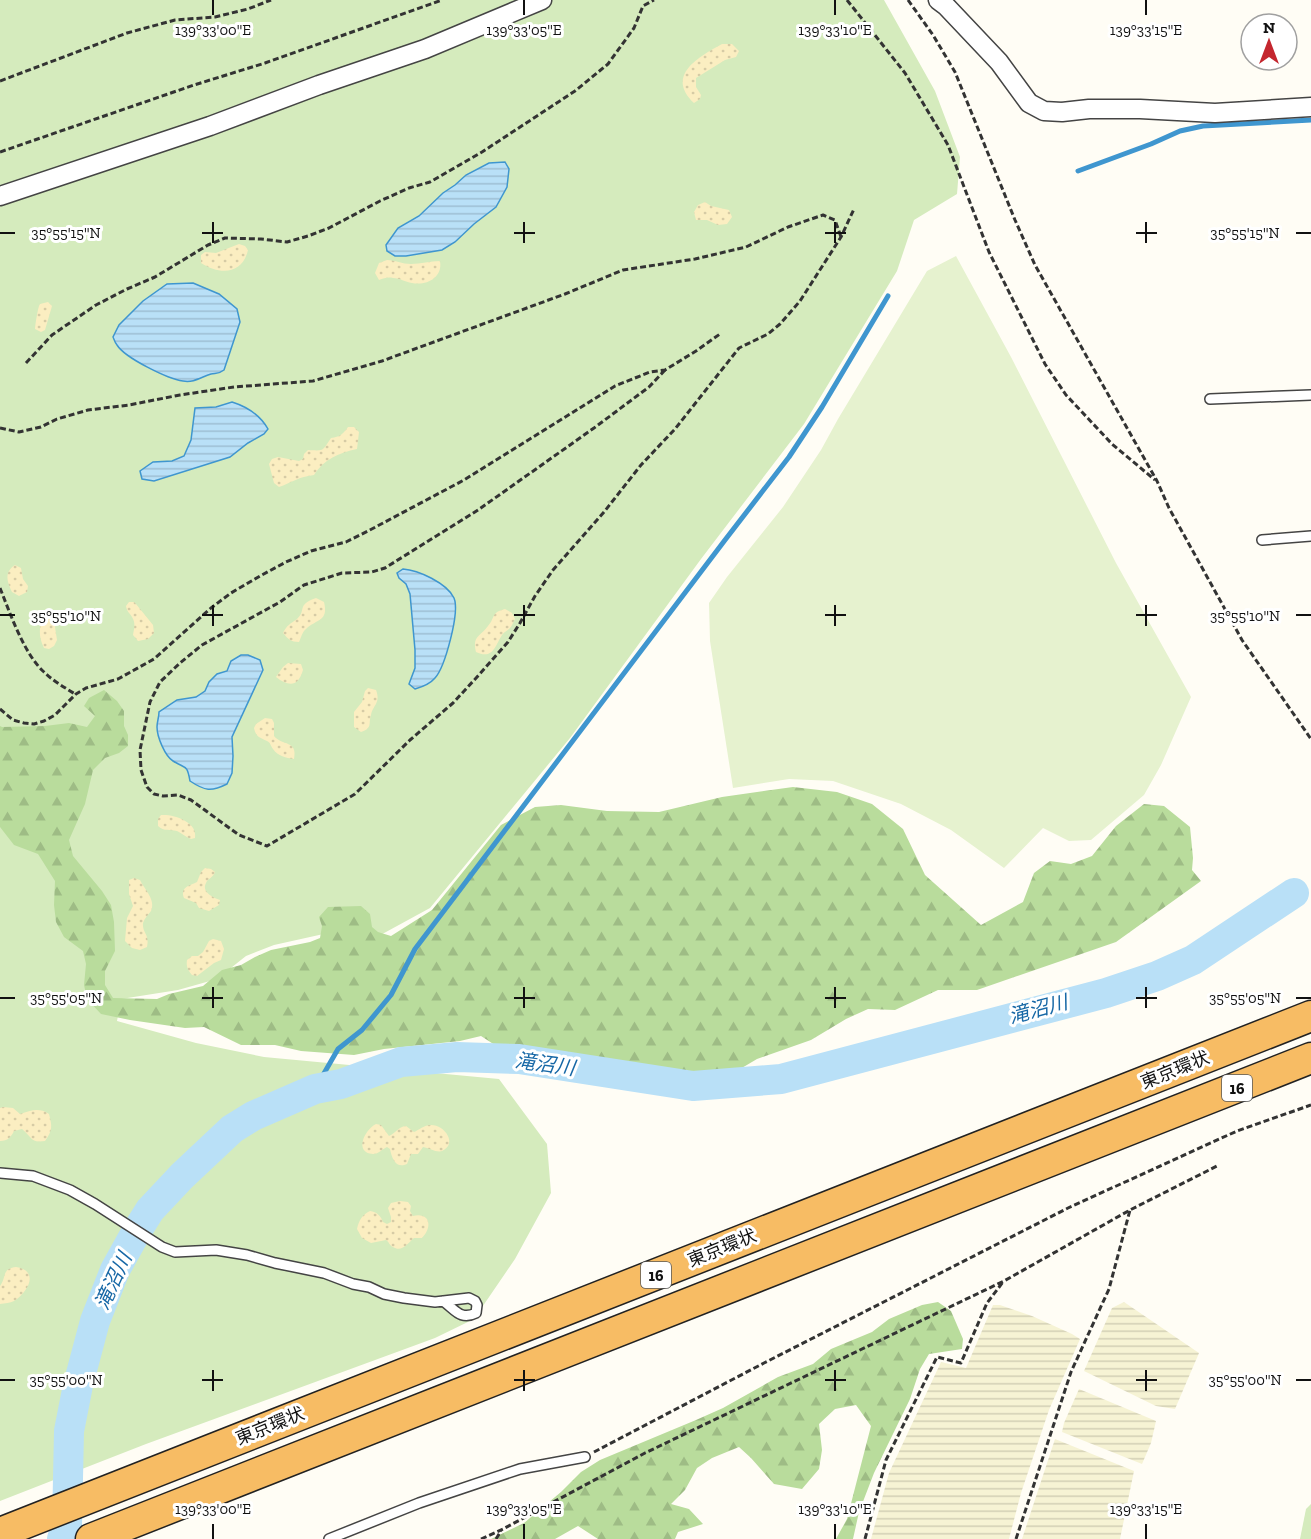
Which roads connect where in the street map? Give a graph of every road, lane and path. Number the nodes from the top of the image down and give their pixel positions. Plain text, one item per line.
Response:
1 (271, 0) edge
2 (442, 0) edge
3 (542, 0) edge
4 (654, 0) edge
5 (847, 0) edge
6 (908, 0) edge
7 (938, 0) edge
8 (0, 81) edge
9 (1311, 107) edge
10 (0, 152) edge
11 (0, 196) edge
12 (854, 209) dead end
13 (841, 237) junction
14 (720, 333) dead end
15 (26, 363) dead end
16 (665, 370) junction
17 (1311, 395) edge
18 (1210, 399) dead end
19 (0, 428) edge
20 (1157, 481) junction
21 (1311, 536) edge
22 (1262, 540) dead end
23 (0, 588) edge
24 (76, 694) junction
25 (0, 709) edge
26 (1311, 739) edge
27 (1311, 1016) edge
28 (1311, 1058) edge
29 (1311, 1075) edge
30 (1311, 1105) edge
31 (1162, 1117) junction
32 (1219, 1165) dead end
33 (0, 1173) edge
34 (1130, 1210) junction
35 (1005, 1281) junction
36 (443, 1300) dead end
37 (585, 1457) joint
38 (502, 1529) junction
39 (0, 1533) edge
40 (91, 1539) edge
41 (329, 1539) edge
42 (481, 1539) edge
43 (496, 1539) edge
44 (866, 1539) edge
45 (1016, 1539) edge

1 - 8 path
2 - 10 path
3 - 11 street
4 - 15 path
5 - 20 path
6 - 20 path
7 - 9 street
12 - 13 path
13 - 16 path
13 - 19 path
14 - 16 path
16 - 24 path
17 - 18 lane
20 - 26 path
21 - 22 lane
23 - 24 path
24 - 25 path
27 - 39 highway, 東京環状 / 16
28 - 31 highway, 16
29 - 31 highway
30 - 37 path
31 - 40 highway, 16
32 - 34 path
33 - 36 lane
34 - 35 path
34 - 45 path
35 - 38 path
35 - 44 path
37 - 41 lane
38 - 42 path
38 - 43 path

